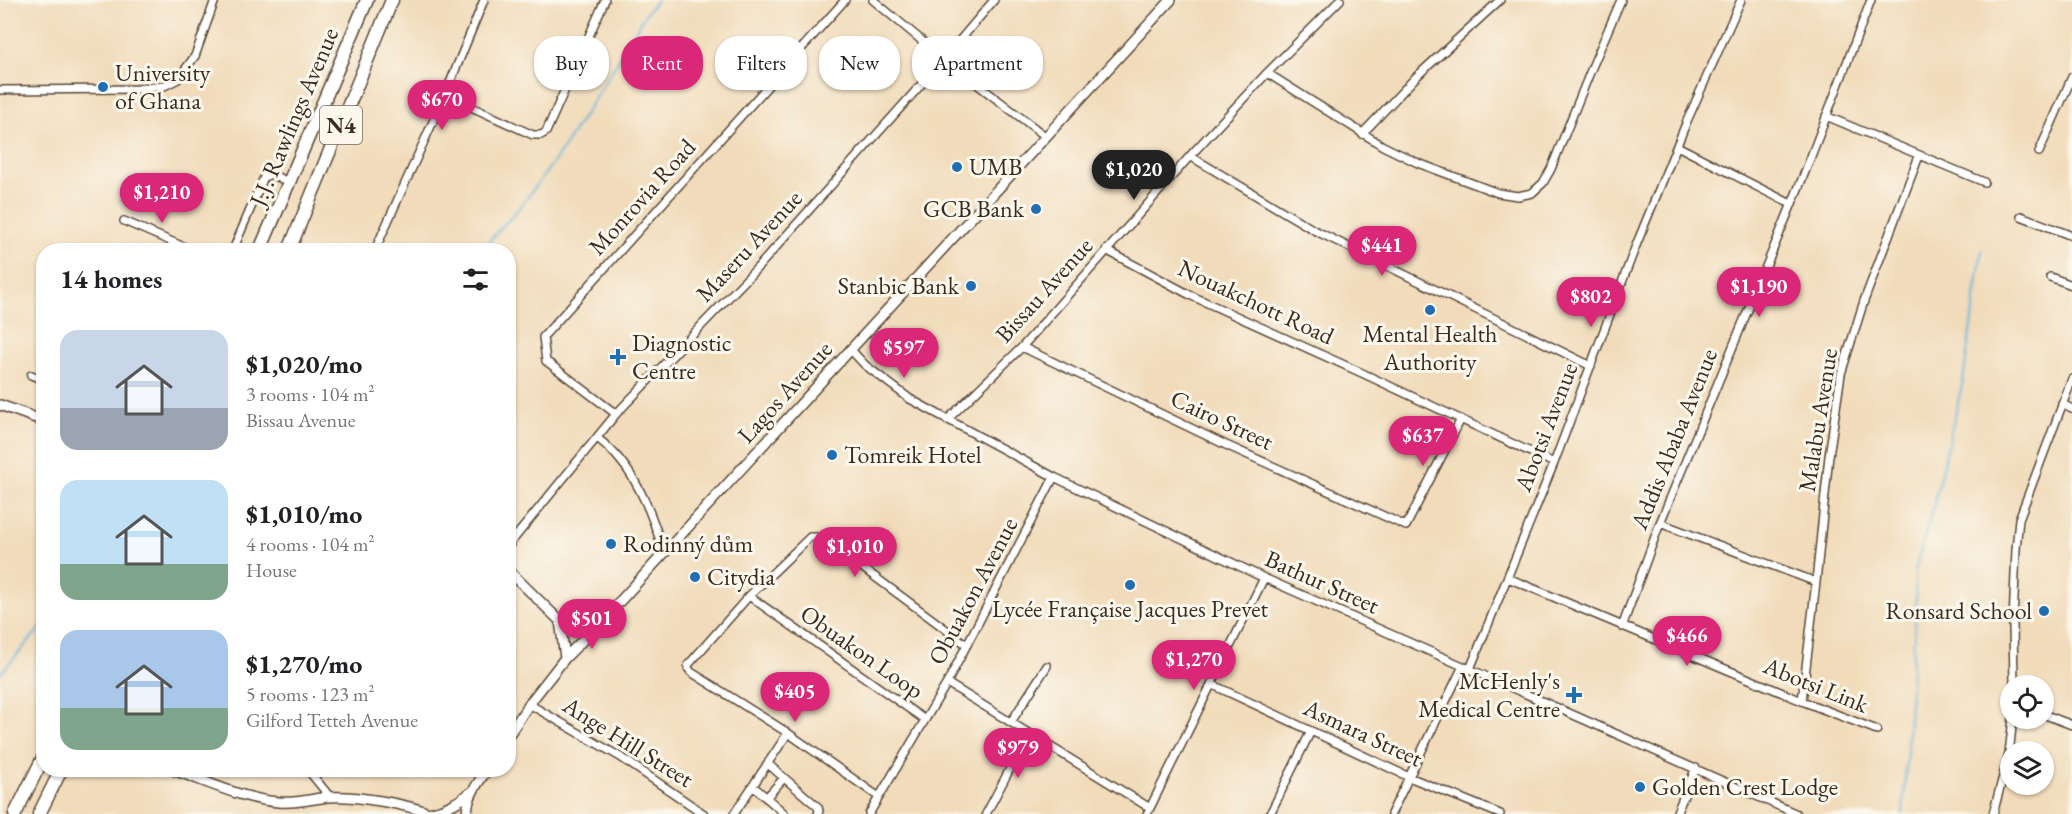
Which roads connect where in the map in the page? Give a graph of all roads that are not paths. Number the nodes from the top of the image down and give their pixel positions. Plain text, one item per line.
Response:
1 (215, 0) edge
2 (367, 0) edge
3 (392, 0) edge
4 (484, 0) edge
5 (605, 0) edge
6 (845, 0) edge
7 (873, 0) edge
8 (994, 0) edge
9 (1171, 0) edge
10 (1340, 0) edge
11 (1500, 0) edge
12 (1621, 0) edge
13 (1741, 0) edge
14 (1871, 0) edge
15 (916, 36) edge
16 (964, 36) edge
17 (1268, 73) junction
18 (2072, 77) edge
19 (0, 90) edge
20 (917, 90) edge
21 (984, 90) edge
22 (445, 95) junction
23 (1826, 116) junction
24 (1362, 134) junction
25 (1045, 136) junction
26 (1677, 146) junction
27 (2039, 152) dead end
28 (1190, 156) junction
29 (1919, 156) junction
30 (288, 182) junction
31 (1984, 182) dead end
32 (1791, 204) junction
33 (2021, 216) dead end
34 (124, 221) dead end
35 (2072, 236) edge
36 (175, 243) edge
37 (236, 243) edge
38 (263, 243) edge
39 (292, 243) edge
40 (378, 243) edge
41 (1106, 250) junction
42 (2050, 277) dead end
43 (2072, 285) edge
44 (1022, 347) junction
45 (850, 349) junction
46 (1591, 366) junction
47 (31, 375) dead end
48 (36, 377) edge
49 (2072, 379) edge
50 (0, 405) edge
51 (2062, 405) junction
52 (2072, 409) edge
53 (616, 414) junction
54 (36, 419) edge
55 (1461, 419) junction
56 (947, 420) junction
57 (597, 438) junction
58 (1554, 463) junction
59 (1054, 477) junction
60 (1660, 523) junction
61 (516, 536) edge
62 (664, 553) junction
63 (516, 578) edge
64 (1264, 578) junction
65 (1508, 578) junction
66 (1816, 582) junction
67 (749, 596) junction
68 (560, 621) junction
69 (601, 622) junction
70 (1622, 627) junction
71 (966, 645) junction
72 (564, 658) junction
73 (1047, 666) dead end
74 (1466, 667) junction
75 (2014, 675) edge
76 (947, 683) junction
77 (1211, 684) junction
78 (1802, 701) junction
79 (529, 704) junction
80 (2054, 718) edge
81 (925, 720) junction
82 (1011, 722) junction
83 (516, 724) edge
84 (2072, 725) edge
85 (2012, 729) edge
86 (1877, 730) dead end
87 (1311, 731) junction
88 (788, 733) junction
89 (1029, 733) junction
90 (768, 764) junction
91 (1696, 768) junction
92 (36, 771) edge
93 (58, 777) edge
94 (193, 777) edge
95 (314, 777) edge
96 (482, 777) edge
97 (1408, 777) junction
98 (783, 778) junction
99 (753, 786) junction
100 (473, 790) junction
101 (330, 797) junction
102 (879, 797) junction
103 (766, 798) junction
104 (15, 811) edge
105 (1148, 811) edge
106 (430, 813) edge
107 (39, 814) edge
108 (467, 814) edge
109 (704, 814) edge
110 (734, 814) edge
111 (785, 814) edge
112 (818, 814) edge
113 (869, 814) edge
114 (986, 814) edge
115 (1270, 814) edge
116 (1391, 814) edge
117 (1500, 814) edge
118 (1676, 814) edge
119 (1797, 814) edge
120 (1993, 814) edge

1 - 19 street
2 - 30 highway, J.J. Rawlings Avenue / N4
3 - 39 highway, J.J. Rawlings Avenue / N4
4 - 22 street
5 - 22 street
6 - 53 street, Monrovia Road
7 - 15 street
8 - 16 street, Maseru Avenue
9 - 25 street, Lagos Avenue
10 - 17 street, Bissau Avenue
11 - 24 street
12 - 24 street
13 - 26 street, Abotsi Avenue
14 - 23 street, Addis Ababa Avenue
17 - 24 street
17 - 28 street, Bissau Avenue
18 - 27 street
20 - 53 street, Maseru Avenue
21 - 25 street
22 - 40 street
23 - 29 street
23 - 32 street, Addis Ababa Avenue
25 - 45 street, Lagos Avenue
26 - 32 street
26 - 46 street, Abotsi Avenue
28 - 41 street, Bissau Avenue
28 - 46 street
29 - 31 street
29 - 66 street, Malabu Avenue
30 - 37 street
30 - 38 highway, J.J. Rawlings Avenue / N4
32 - 60 street, Addis Ababa Avenue
33 - 35 street
34 - 36 street
41 - 44 street, Bissau Avenue
41 - 55 street, Nouakchott Road
42 - 43 street
44 - 55 street, Cairo Street
44 - 56 street, Bissau Avenue
45 - 56 street, Bathur Street
45 - 62 street, Lagos Avenue
46 - 58 street, Abotsi Avenue
47 - 48 street
49 - 51 street
50 - 54 street
51 - 52 street
51 - 75 street
53 - 57 street, Maseru Avenue
55 - 58 street, Nouakchott Road
56 - 59 street, Bathur Street
57 - 61 street, Maseru Avenue
57 - 62 street
58 - 65 street, Abotsi Avenue
59 - 64 street, Bathur Street
59 - 71 street, Obuakon Avenue
60 - 66 street
60 - 70 street, Addis Ababa Avenue
62 - 69 street, Lagos Avenue
63 - 68 street
64 - 74 street, Bathur Street
64 - 77 street
65 - 70 street, Abotsi Link
65 - 74 street, Abotsi Avenue
66 - 78 street, Malabu Avenue
67 - 71 street
67 - 81 street, Obuakon Loop
67 - 88 street
68 - 69 street
68 - 72 street
69 - 72 street, Lagos Avenue
70 - 78 street, Abotsi Link
71 - 76 street, Obuakon Avenue
72 - 79 street, Lagos Avenue
73 - 82 street
74 - 91 street, Bathur Street
74 - 97 street, Abotsi Avenue
76 - 81 street, Obuakon Avenue
76 - 82 street
77 - 87 street, Asmara Street
77 - 105 street
78 - 86 street, Abotsi Link
79 - 83 street, Lagos Avenue
79 - 109 street, Ange Hill Street
80 - 84 street
81 - 102 street, Obuakon Avenue
82 - 89 street
85 - 120 street
87 - 97 street, Asmara Street
87 - 115 street
88 - 90 street
88 - 102 street
89 - 105 street
89 - 114 street
90 - 98 street
90 - 99 street
91 - 118 street
91 - 119 street, Bathur Street
92 - 104 highway
93 - 107 highway
94 - 101 street
95 - 101 street
96 - 100 street
97 - 116 street, Abotsi Avenue
97 - 117 street, Asmara Street
98 - 103 street
98 - 112 street
99 - 103 street
99 - 110 street
100 - 106 street
100 - 108 street
101 - 106 street
102 - 113 street, Obuakon Avenue
103 - 111 street

